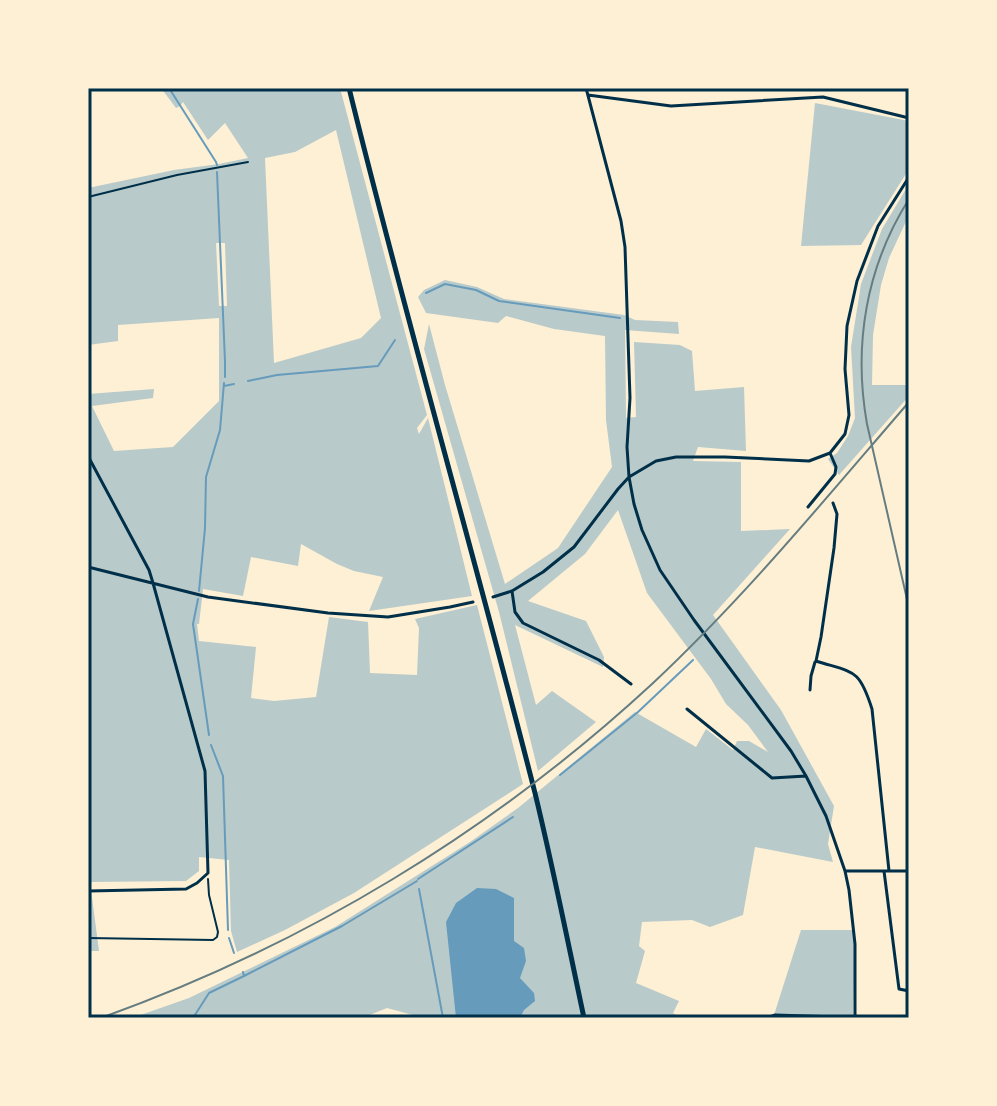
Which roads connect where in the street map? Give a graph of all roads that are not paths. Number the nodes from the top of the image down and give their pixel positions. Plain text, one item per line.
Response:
1 (349, 88) edge
2 (586, 88) edge
3 (588, 95) junction
4 (909, 118) edge
5 (248, 162) dead end
6 (909, 177) edge
7 (88, 197) edge
8 (830, 453) junction
9 (88, 456) edge
10 (629, 477) junction
11 (833, 503) dead end
12 (808, 507) dead end
13 (88, 567) edge
14 (153, 583) junction
15 (512, 591) junction
16 (493, 597) dead end
17 (473, 602) dead end
18 (816, 661) junction
19 (631, 684) dead end
20 (810, 690) dead end
21 (687, 709) dead end
22 (806, 776) junction
23 (845, 871) junction
24 (886, 871) junction
25 (909, 871) edge
26 (88, 891) edge
27 (909, 991) edge
28 (855, 1017) edge
29 (584, 1018) edge
30 (767, 1018) edge
31 (870, 1018) edge

1 - 29 main road
2 - 3 street
3 - 4 street
3 - 10 street
5 - 7 lane
6 - 8 street
8 - 10 street
8 - 12 street
9 - 14 street
10 - 15 street
10 - 22 street
11 - 18 street
13 - 14 street
14 - 17 street
14 - 26 street
15 - 16 street
15 - 19 street
18 - 20 street
18 - 24 street
21 - 22 street
22 - 23 street
23 - 24 street
23 - 28 street
24 - 25 street
24 - 27 street
28 - 30 street
28 - 31 street

